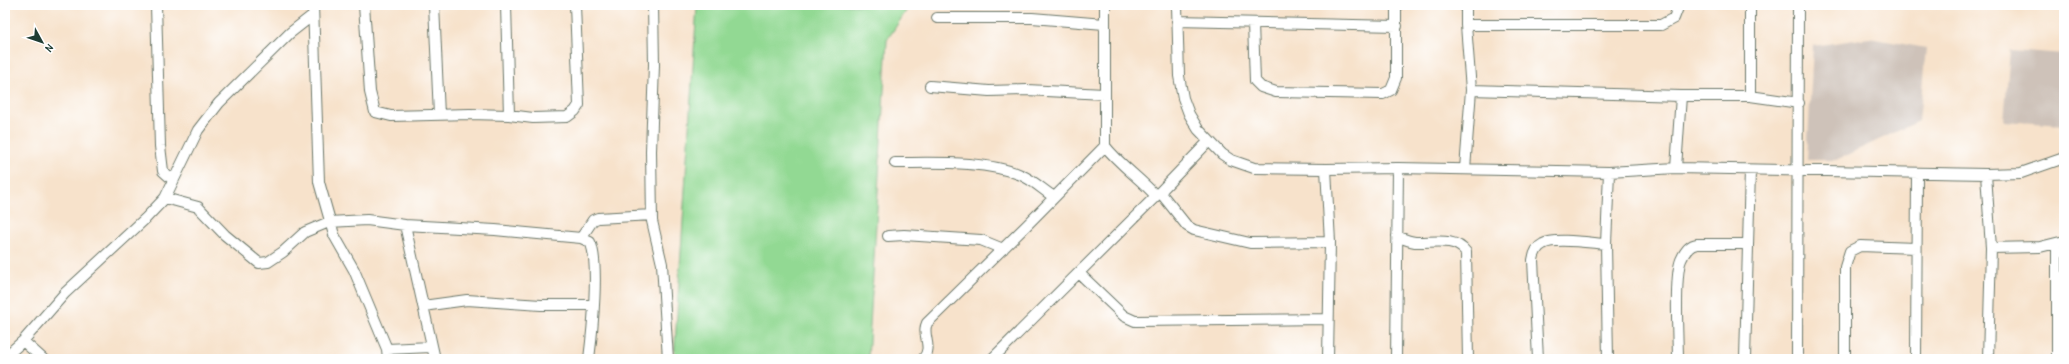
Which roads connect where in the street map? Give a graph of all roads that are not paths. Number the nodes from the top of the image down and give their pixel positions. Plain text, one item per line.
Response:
1 (156, 5) edge
2 (364, 5) edge
3 (434, 5) edge
4 (506, 5) edge
5 (575, 5) edge
6 (653, 5) edge
7 (1105, 5) edge
8 (1177, 5) edge
9 (1396, 5) edge
10 (1466, 5) edge
11 (1679, 5) edge
12 (1750, 5) edge
13 (1798, 5) edge
14 (313, 10) edge
15 (937, 18) dead end
16 (1177, 21) junction
17 (1253, 22) junction
18 (1104, 24) junction
19 (1466, 25) junction
20 (1397, 26) junction
21 (930, 86) dead end
22 (1471, 90) junction
23 (1104, 94) junction
24 (1681, 96) junction
25 (1750, 96) junction
26 (1799, 103) junction
27 (439, 115) junction
28 (510, 115) junction
29 (1209, 141) junction
30 (1105, 146) junction
31 (2064, 158) edge
32 (895, 163) dead end
33 (1398, 168) junction
34 (1676, 168) junction
35 (1326, 169) junction
36 (1465, 169) junction
37 (1750, 170) junction
38 (1798, 170) junction
39 (1609, 172) junction
40 (1917, 173) junction
41 (1986, 174) junction
42 (173, 180) junction
43 (1158, 194) junction
44 (1054, 197) junction
45 (165, 198) junction
46 (652, 215) junction
47 (329, 222) junction
48 (405, 225) junction
49 (888, 236) dead end
50 (1397, 236) junction
51 (581, 238) junction
52 (1330, 242) junction
53 (2061, 243) edge
54 (1606, 244) junction
55 (1748, 244) junction
56 (1916, 248) junction
57 (1991, 248) junction
58 (1003, 249) junction
59 (1079, 273) junction
60 (594, 305) junction
61 (423, 306) junction
62 (1327, 319) junction
63 (23, 341) junction
64 (431, 347) junction
65 (388, 354) edge
66 (5, 357) edge
67 (995, 358) edge
68 (43, 359) edge
69 (435, 359) edge
70 (588, 359) edge
71 (668, 359) edge
72 (923, 359) edge
73 (1328, 359) edge
74 (1396, 359) edge
75 (1468, 359) edge
76 (1538, 359) edge
77 (1608, 359) edge
78 (1678, 359) edge
79 (1745, 359) edge
80 (1797, 359) edge
81 (1845, 359) edge
82 (1916, 359) edge
83 (1988, 359) edge
84 (2057, 359) edge

1 - 42 street
2 - 27 street
3 - 27 street
4 - 28 street
5 - 28 street
6 - 46 street
7 - 18 street
8 - 16 street
9 - 20 street
10 - 19 street
11 - 19 street
12 - 25 street
13 - 26 street
14 - 42 street
14 - 47 street
15 - 18 street
16 - 17 street
16 - 29 street
17 - 20 street
17 - 20 street
18 - 23 street
19 - 22 street
21 - 23 street
22 - 24 street
22 - 36 street
23 - 30 street
24 - 25 street
24 - 34 street
25 - 26 street
26 - 38 street
27 - 28 street
29 - 35 street
29 - 43 street
30 - 43 street
30 - 44 street
31 - 41 street
32 - 44 street
33 - 35 street
33 - 36 street
33 - 50 street
34 - 37 street
34 - 39 street
35 - 52 street
36 - 39 street
37 - 38 street
37 - 55 street
38 - 40 street
38 - 80 street
39 - 54 street
40 - 41 street
40 - 56 street
41 - 57 street
42 - 45 street
43 - 52 street
43 - 59 street
44 - 58 street
45 - 47 street
45 - 63 street
46 - 51 street
46 - 71 street
47 - 48 street
47 - 65 street
48 - 51 street
48 - 61 street
49 - 58 street
50 - 74 street
50 - 75 street
51 - 60 street
52 - 62 street
53 - 57 street
53 - 84 street
54 - 76 street
54 - 77 street
55 - 78 street
55 - 79 street
56 - 81 street
56 - 82 street
57 - 83 street
58 - 72 street
59 - 62 street
59 - 67 street
60 - 61 street
60 - 70 street
61 - 64 street
62 - 73 street
63 - 66 street
63 - 68 street
64 - 65 street
64 - 69 street

